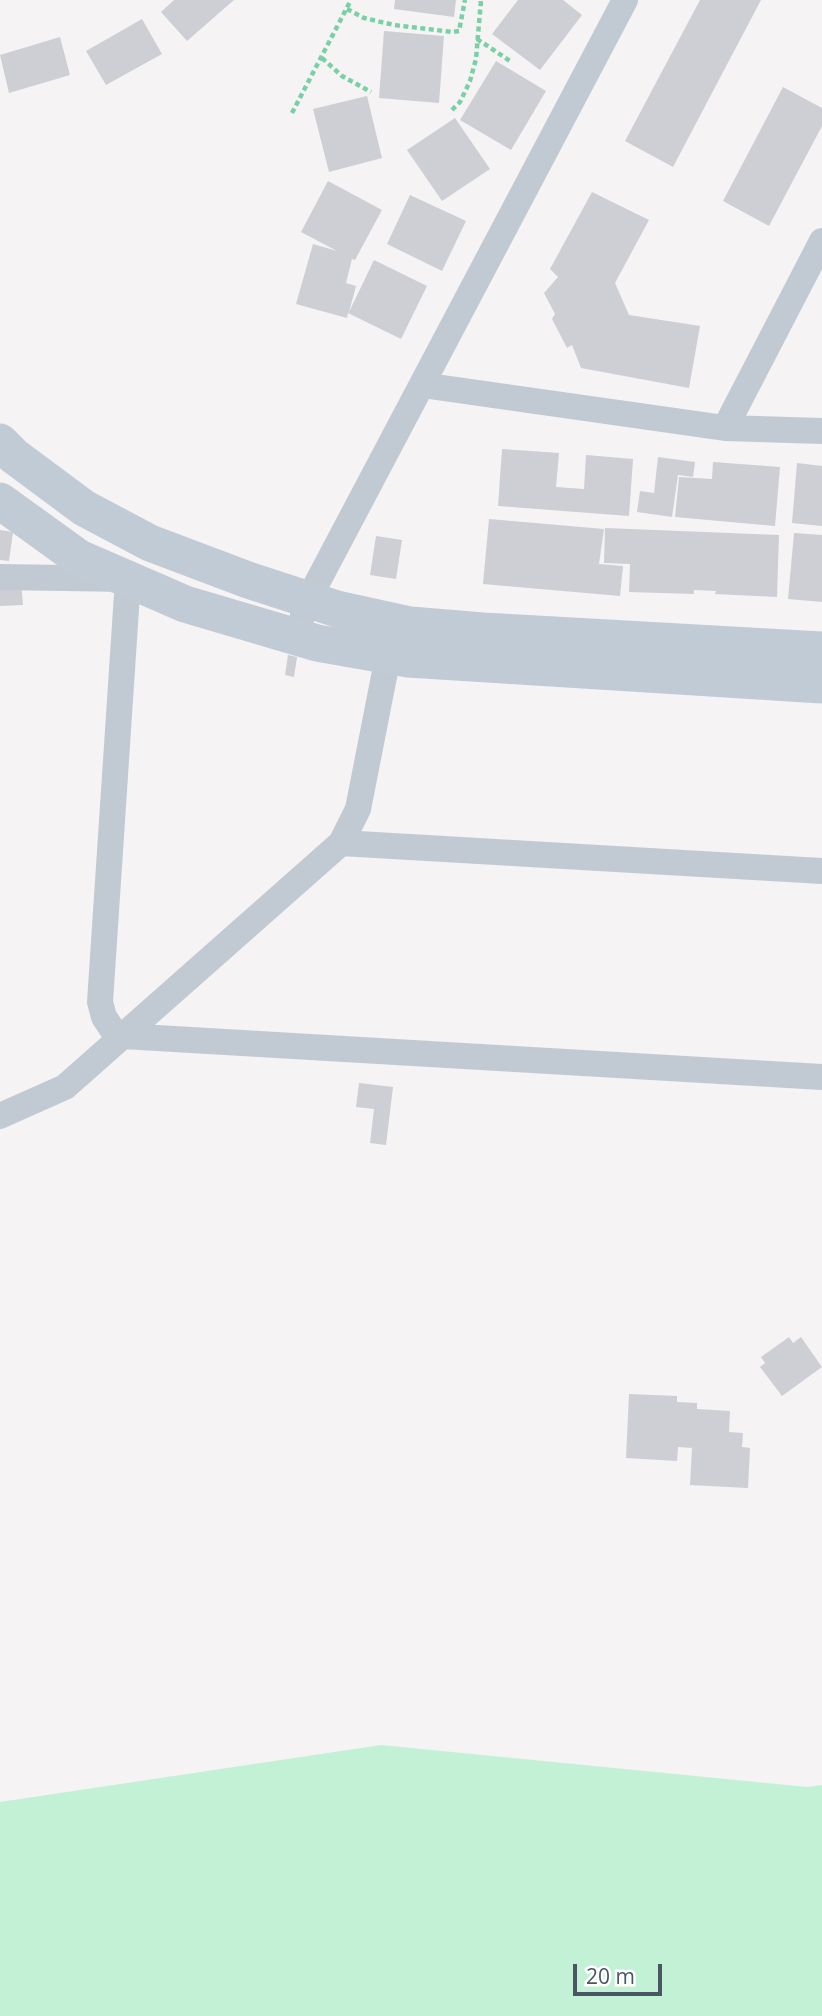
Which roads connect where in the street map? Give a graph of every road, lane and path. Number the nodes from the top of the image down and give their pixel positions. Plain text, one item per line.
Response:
1 (351, 0) edge
2 (465, 0) edge
3 (481, 0) edge
4 (625, 0) edge
5 (347, 9) junction
6 (476, 39) junction
7 (322, 58) junction
8 (510, 61) dead end
9 (371, 92) dead end
10 (452, 110) dead end
11 (292, 113) dead end
12 (822, 241) edge
13 (422, 385) junction
14 (725, 428) junction
15 (822, 431) edge
16 (0, 442) edge
17 (0, 501) edge
18 (0, 577) edge
19 (128, 579) junction
20 (308, 600) junction
21 (296, 636) junction
22 (391, 638) junction
23 (822, 650) edge
24 (822, 685) edge
25 (341, 843) junction
26 (822, 871) edge
27 (123, 1036) junction
28 (822, 1077) edge
29 (0, 1116) edge

1 - 5 path
2 - 5 path
3 - 6 path
4 - 13 street
5 - 7 path
6 - 8 path
6 - 10 path
7 - 9 path
7 - 11 path
12 - 14 street
13 - 14 street
13 - 20 street
14 - 15 street
16 - 20 main road
17 - 19 main road
18 - 19 street
19 - 21 main road
19 - 27 street
20 - 21 street
20 - 22 main road
21 - 22 main road
22 - 23 main road
22 - 24 main road
22 - 25 street
25 - 26 street
25 - 27 street
27 - 28 street
27 - 29 street

